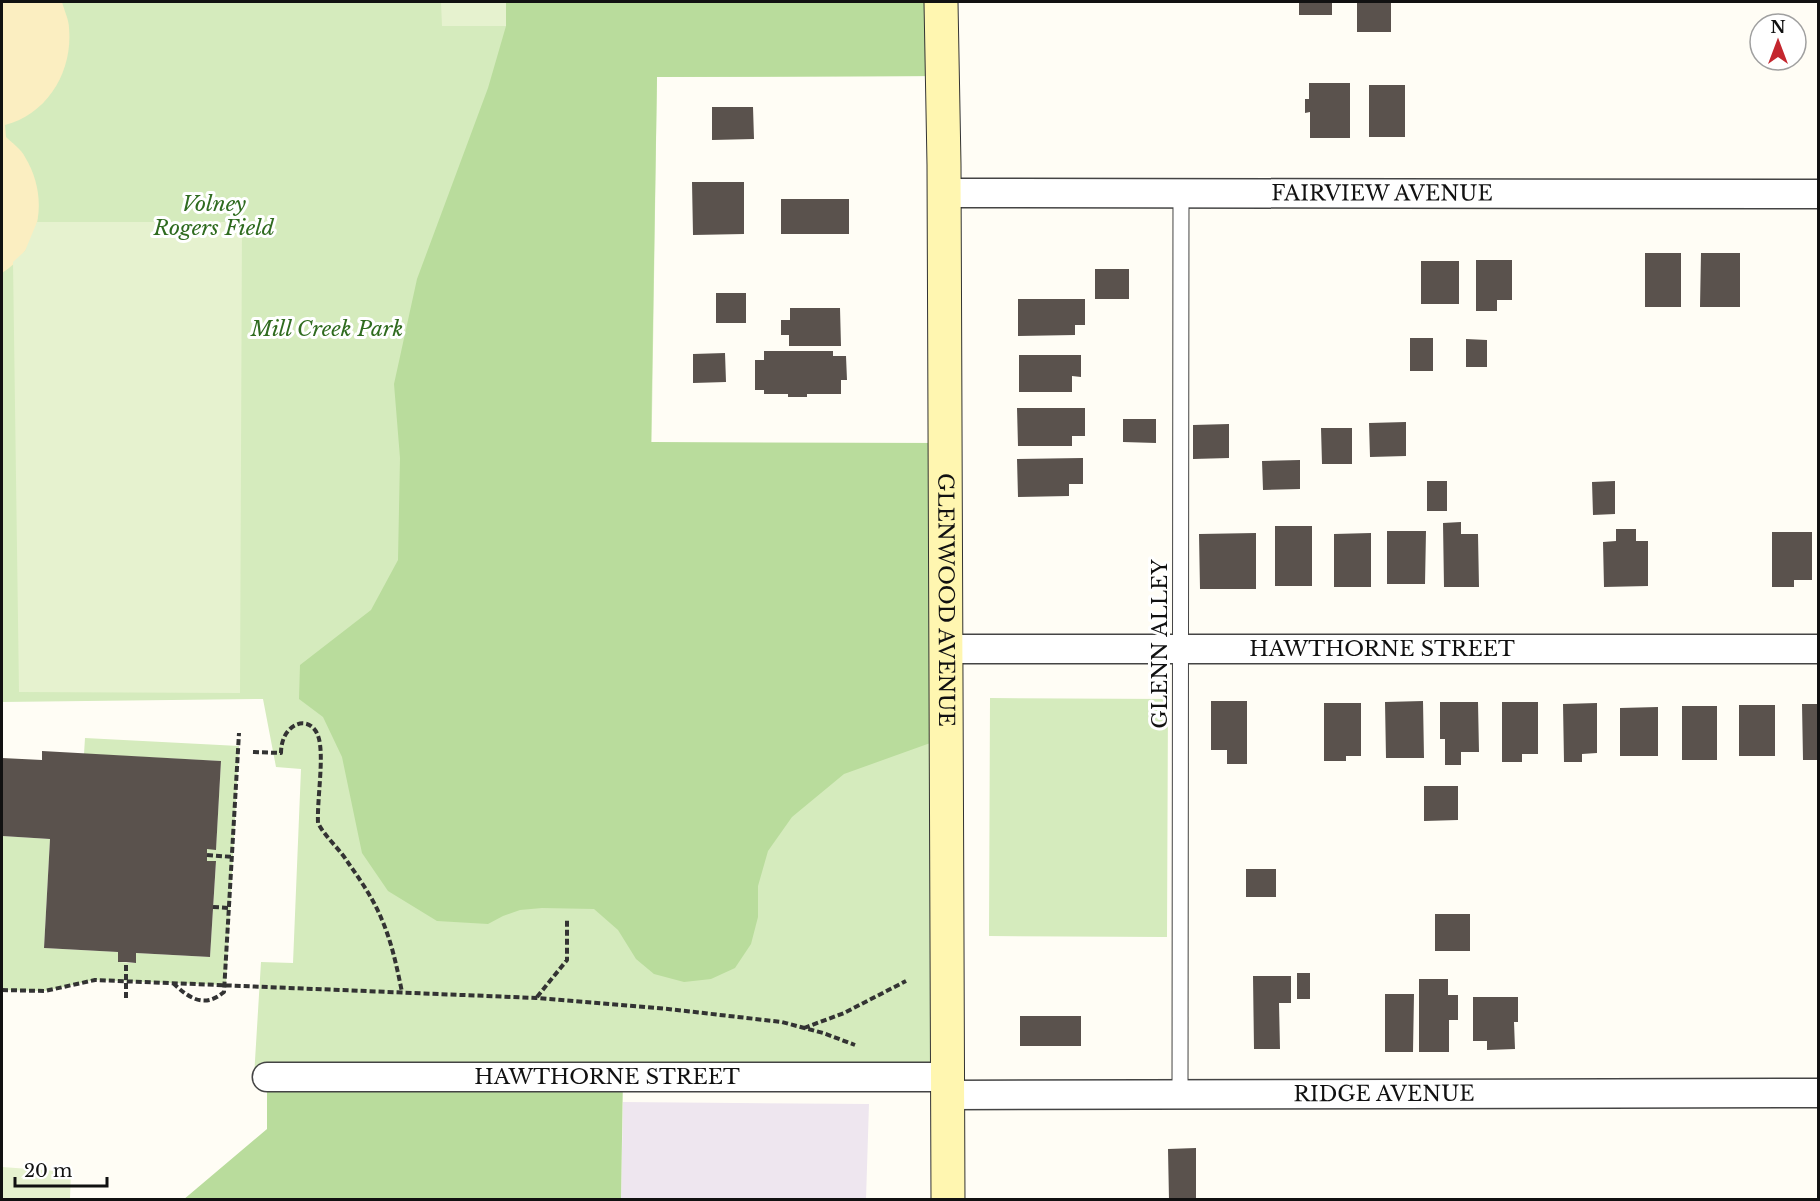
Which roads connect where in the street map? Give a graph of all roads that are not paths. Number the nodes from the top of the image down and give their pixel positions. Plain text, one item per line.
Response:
1 (941, 2) edge
2 (944, 193) junction
3 (1181, 193) junction
4 (1818, 194) edge
5 (946, 649) junction
6 (1181, 649) junction
7 (1818, 649) edge
8 (267, 1077) dead end
9 (949, 1086) junction
10 (1818, 1093) edge
11 (1180, 1094) junction
12 (948, 1200) edge

1 - 2 main road, GLENWOOD AVENUE
2 - 3 street, FAIRVIEW AVENUE
2 - 5 main road, GLENWOOD AVENUE
3 - 4 street, FAIRVIEW AVENUE
3 - 6 lane, GLENN ALLEY
5 - 6 street, HAWTHORNE STREET
5 - 9 main road, GLENWOOD AVENUE
6 - 7 street, HAWTHORNE STREET
6 - 11 lane, GLENN ALLEY
8 - 9 street, HAWTHORNE STREET
9 - 11 street, RIDGE AVENUE
9 - 12 main road, GLENWOOD AVENUE
10 - 11 street, RIDGE AVENUE

